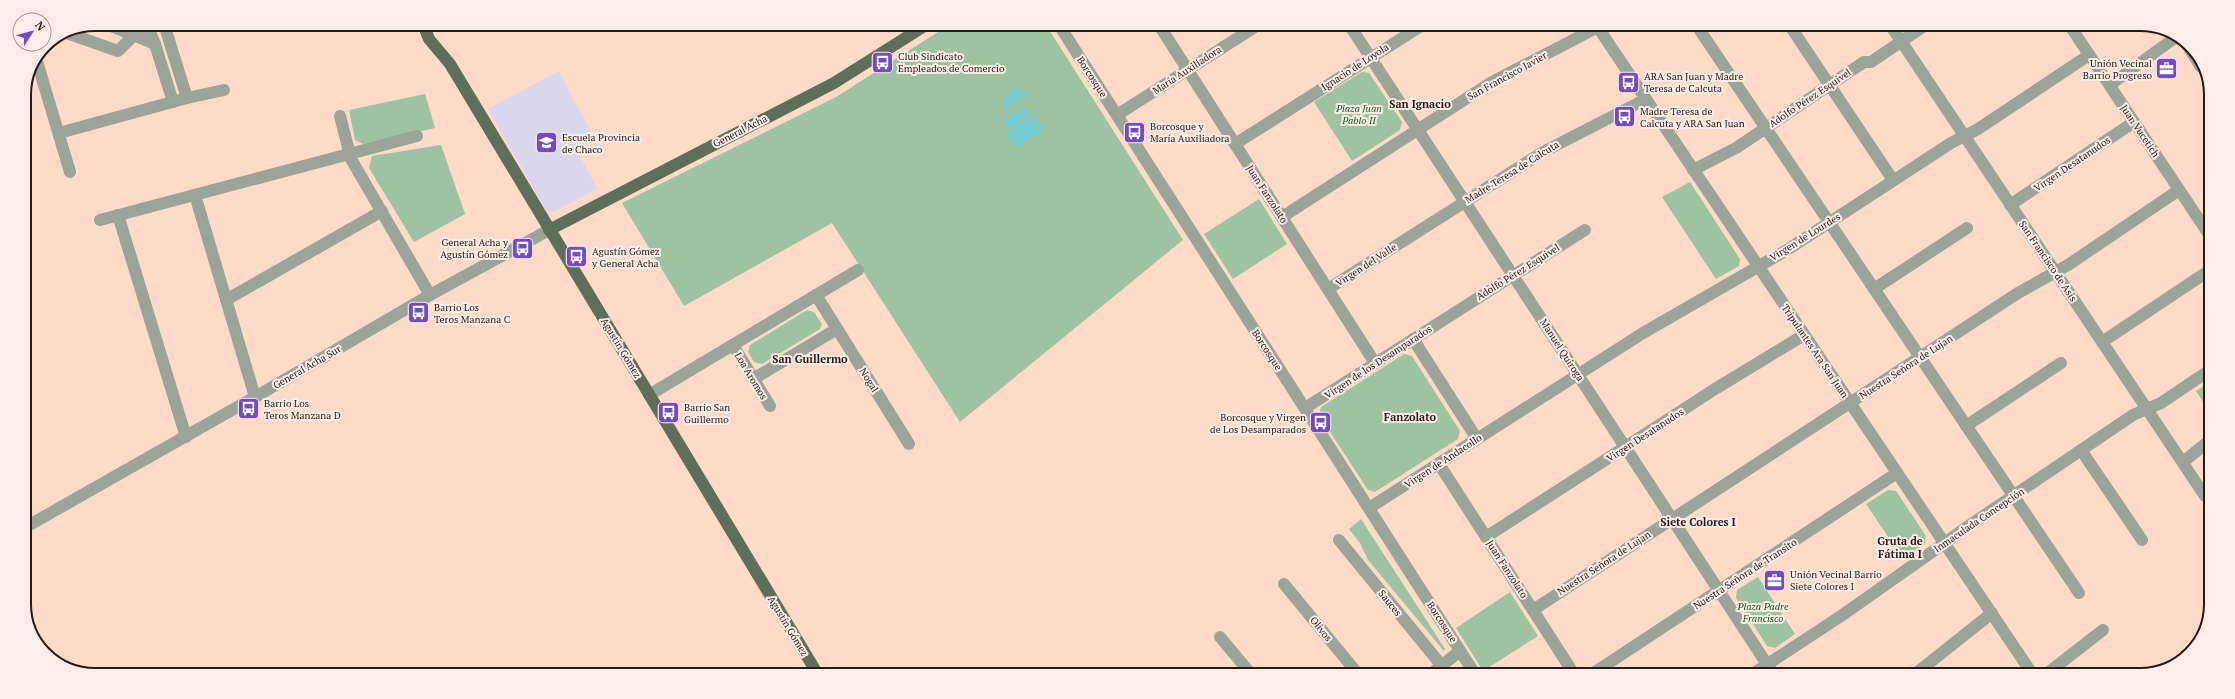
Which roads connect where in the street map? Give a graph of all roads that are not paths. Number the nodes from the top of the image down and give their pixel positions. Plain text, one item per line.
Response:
1 (124, 31) edge
2 (138, 31) edge
3 (149, 31) edge
4 (166, 31) edge
5 (426, 31) edge
6 (916, 31) edge
7 (1063, 31) edge
8 (1163, 31) edge
9 (1249, 31) edge
10 (1353, 31) edge
11 (1413, 31) edge
12 (1589, 31) edge
13 (1601, 31) edge
14 (1700, 31) edge
15 (1793, 31) edge
16 (1893, 31) edge
17 (1917, 31) edge
18 (2073, 31) edge
19 (73, 35) edge
20 (134, 35) junction
21 (2172, 40) edge
22 (1901, 42) junction
23 (155, 44) junction
24 (2089, 55) junction
25 (1371, 57) junction
26 (38, 66) edge
27 (1188, 70) junction
28 (1830, 85) junction
29 (2110, 85) junction
30 (224, 90) dead end
31 (187, 98) junction
32 (1646, 99) junction
33 (173, 102) junction
34 (1117, 115) junction
35 (340, 116) dead end
36 (2134, 122) junction
37 (1766, 128) junction
38 (1418, 129) junction
39 (59, 133) junction
40 (417, 136) dead end
41 (1964, 136) junction
42 (1235, 144) junction
43 (350, 153) junction
44 (1693, 170) junction
45 (70, 172) dead end
46 (1893, 180) junction
47 (2179, 190) junction
48 (195, 195) junction
49 (1465, 201) junction
50 (2010, 205) junction
51 (382, 211) junction
52 (118, 215) junction
53 (1282, 217) junction
54 (100, 220) dead end
55 (2204, 220) edge
56 (1829, 222) junction
57 (1967, 228) dead end
58 (549, 230) junction
59 (1585, 230) dead end
60 (1404, 240) joint
61 (1758, 267) junction
62 (858, 270) dead end
63 (2055, 272) junction
64 (2204, 274) edge
65 (1513, 275) junction
66 (1328, 289) junction
67 (1874, 289) junction
68 (430, 295) junction
69 (816, 295) junction
70 (226, 300) junction
71 (1452, 315) joint
72 (837, 329) junction
73 (1804, 335) junction
74 (1413, 339) junction
75 (2102, 342) junction
76 (733, 345) junction
77 (1920, 358) junction
78 (1375, 363) junction
79 (2061, 363) dead end
80 (1578, 374) junction
81 (2204, 374) edge
82 (753, 379) junction
83 (649, 395) junction
84 (255, 397) junction
85 (1850, 404) junction
86 (770, 406) dead end
87 (1305, 408) junction
88 (2147, 409) junction
89 (1516, 414) joint
90 (1966, 426) junction
91 (186, 437) junction
92 (1477, 439) junction
93 (909, 444) dead end
94 (2204, 445) edge
95 (1626, 447) junction
96 (2081, 450) junction
97 (2183, 462) junction
98 (1439, 464) junction
99 (1897, 473) junction
100 (2204, 493) edge
101 (2013, 496) junction
102 (1369, 508) junction
103 (1672, 518) junction
104 (31, 524) edge
105 (1486, 537) junction
106 (1339, 540) dead end
107 (2142, 540) dead end
108 (1944, 543) junction
109 (1284, 584) dead end
110 (1720, 591) junction
111 (2079, 594) dead end
112 (1533, 610) junction
113 (1992, 614) junction
114 (2103, 630) dead end
115 (1220, 637) dead end
116 (1460, 651) junction
117 (1768, 664) junction
118 (1442, 666) junction
119 (814, 668) edge
120 (1246, 668) edge
121 (1353, 668) edge
122 (1440, 668) edge
123 (1471, 668) edge
124 (1570, 668) edge
125 (1601, 668) edge
126 (1761, 668) edge
127 (1770, 668) edge
128 (1923, 668) edge
129 (2028, 668) edge
130 (2054, 668) edge

1 - 20 street
2 - 20 street
3 - 23 street
4 - 31 street
5 - 58 main road, Agustín Gómez
6 - 58 main road, General Acha
7 - 34 street, Borcosque
8 - 27 street, Juan Fanzolato
9 - 27 street, María Auxiliadora
10 - 25 street, Manuel Quiroga
11 - 25 street, Ignacio de Loyola
12 - 38 street, San Francisco Javier
13 - 32 street, Tripulantes Ara San Juan
14 - 37 street
15 - 28 street
16 - 22 street, San Francisco de Asis
17 - 22 street, Adolfo Pérez Esquivel
18 - 24 street, Juan Vucetich
19 - 20 street
20 - 23 street
21 - 29 street
22 - 28 street, Adolfo Pérez Esquivel
22 - 41 street, San Francisco de Asis
23 - 33 street
24 - 29 street, Juan Vucetich
24 - 41 street, Virgen de Lourdes
25 - 38 street, Manuel Quiroga
25 - 42 street, Ignacio de Loyola
26 - 39 street
27 - 34 street, María Auxiliadora
27 - 42 street, Juan Fanzolato
28 - 37 street, Adolfo Pérez Esquivel
28 - 46 street
29 - 36 street, Juan Vucetich
30 - 31 street
31 - 33 street
32 - 44 street, Tripulantes Ara San Juan
32 - 49 street, Madre Teresa de Calcuta
33 - 39 street
34 - 87 street, Borcosque
35 - 43 street
36 - 47 street, Juan Vucetich
36 - 50 street, Virgen Desatanudos
37 - 44 street, Adolfo Pérez Esquivel
37 - 56 street
38 - 49 street, Manuel Quiroga
38 - 53 street, San Francisco Javier
39 - 45 street
40 - 43 street
41 - 46 street, Virgen de Lourdes
41 - 50 street, San Francisco de Asis
42 - 53 street, Juan Fanzolato
43 - 48 street
43 - 51 street
44 - 61 street, Tripulantes Ara San Juan
46 - 56 street, Virgen de Lourdes
47 - 55 street, Juan Vucetich
47 - 63 street, Nuestra Señora de Lujan
48 - 52 street
48 - 70 street
49 - 60 street, Madre Teresa de Calcuta
49 - 65 street, Manuel Quiroga
50 - 63 street, San Francisco de Asis
51 - 68 street
51 - 70 street
52 - 54 street
52 - 91 street
53 - 66 street, Juan Fanzolato
56 - 61 street, Virgen de Lourdes
56 - 67 street
57 - 67 street
58 - 68 street, General Acha Sur
58 - 83 main road, Agustín Gómez
59 - 65 street, Adolfo Pérez Esquivel
60 - 66 street, Virgen del Valle
61 - 73 street, Tripulantes Ara San Juan
61 - 80 street, Virgen de Lourdes
62 - 69 street
63 - 75 street, San Francisco de Asis
63 - 77 street, Nuestra Señora de Lujan
64 - 75 street
65 - 71 street, Adolfo Pérez Esquivel
65 - 80 street, Manuel Quiroga
66 - 78 street, Juan Fanzolato
67 - 77 street
68 - 84 street, General Acha Sur
69 - 72 street, Nogal
69 - 76 street
70 - 84 street
71 - 74 street, Virgen de los Desamparados
72 - 82 street
72 - 93 street, Nogal
73 - 85 street, Tripulantes Ara San Juan
73 - 95 street, Virgen Desatanudos
74 - 78 street, Virgen de los Desamparados
74 - 92 street
75 - 88 street, San Francisco de Asis
76 - 82 street, Loa Aromos
76 - 83 street
77 - 85 street, Nuestra Señora de Lujan
77 - 90 street
78 - 87 street, Virgen de los Desamparados
79 - 90 street
80 - 89 street, Virgen de Lourdes
80 - 95 street, Manuel Quiroga
81 - 88 street, Inmaculada Concepción
82 - 86 street, Loa Aromos
83 - 119 main road, Agustín Gómez
84 - 91 street, General Acha Sur
85 - 99 street, Tripulantes Ara San Juan
85 - 103 street, Nuestra Señora de Lujan
87 - 102 street, Borcosque
88 - 96 street, Inmaculada Concepción
88 - 97 street, San Francisco de Asis
89 - 92 street, Virgen de Andacollo
90 - 101 street
91 - 104 street, General Acha Sur
92 - 98 street, Virgen de Andacollo
94 - 97 street
95 - 103 street, Manuel Quiroga
95 - 105 street, Virgen Desatanudos
96 - 101 street, Inmaculada Concepción
96 - 107 street
97 - 100 street, San Francisco de Asis
98 - 102 street, Virgen de Andacollo
98 - 105 street, Juan Fanzolato
99 - 108 street, Tripulantes Ara San Juan
99 - 110 street, Nuestra Señora de Transito
101 - 108 street, Inmaculada Concepción
101 - 111 street
102 - 116 street, Borcosque
103 - 110 street, Manuel Quiroga
103 - 112 street, Nuestra Señora de Lujan
105 - 112 street, Juan Fanzolato
106 - 118 street, Sauces
108 - 113 street, Tripulantes Ara San Juan
108 - 117 street, Inmaculada Concepción
109 - 121 street, Olivos
110 - 117 street, Manuel Quiroga
110 - 125 street, Nuestra Señora de Transito
112 - 124 street, Juan Fanzolato
113 - 128 street
113 - 129 street, Tripulantes Ara San Juan
114 - 130 street
115 - 120 street
116 - 118 street
116 - 123 street, Borcosque
117 - 126 street, Inmaculada Concepción
117 - 127 street, Manuel Quiroga
118 - 122 street

